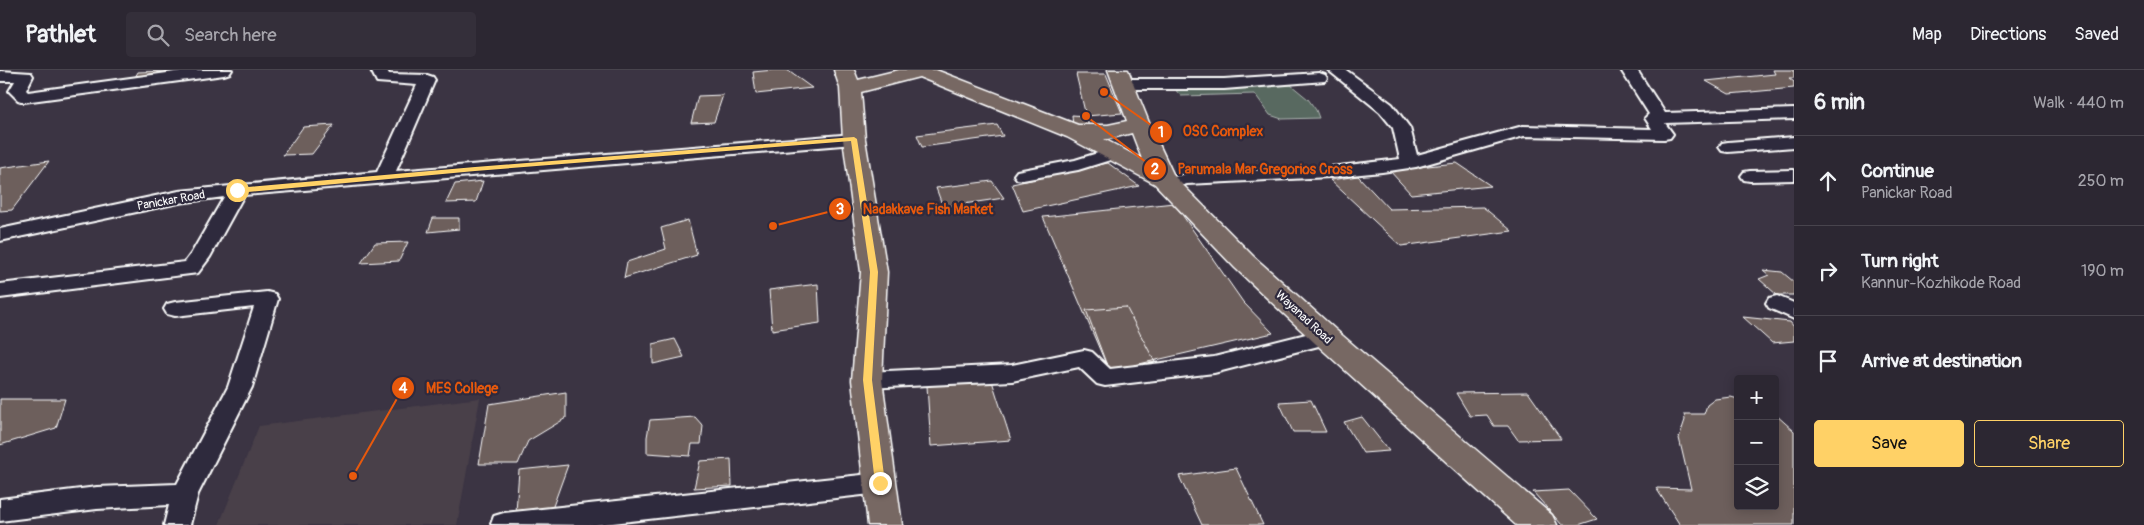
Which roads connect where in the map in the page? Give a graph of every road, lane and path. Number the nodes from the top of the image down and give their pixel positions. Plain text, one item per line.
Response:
1 (224, 70) edge
2 (379, 70) edge
3 (919, 70) edge
4 (1336, 70) edge
5 (1629, 70) edge
6 (0, 76) edge
7 (1120, 77) edge
8 (1319, 78) dead end
9 (847, 79) edge
10 (1794, 114) edge
11 (1749, 116) junction
12 (1660, 118) junction
13 (1139, 125) junction
14 (1075, 132) junction
15 (854, 139) junction
16 (1793, 143) edge
17 (1728, 147) dead end
18 (1114, 152) junction
19 (1410, 163) junction
20 (1023, 175) dead end
21 (1794, 175) edge
22 (1750, 176) dead end
23 (384, 178) junction
24 (1165, 181) junction
25 (237, 190) junction
26 (0, 236) edge
27 (0, 291) edge
28 (175, 309) dead end
29 (1326, 337) junction
30 (867, 380) junction
31 (880, 483) junction
32 (184, 494) junction
33 (0, 510) edge
34 (504, 524) edge
35 (176, 525) edge
36 (885, 525) edge
37 (1540, 525) edge

1 - 6 street
2 - 23 street
3 - 9 main road
3 - 14 main road
4 - 19 street
5 - 12 street
7 - 8 street
7 - 13 main road, Wayanad Road
9 - 15 main road
10 - 11 street
11 - 12 street
11 - 16 street
12 - 19 street
13 - 14 main road
13 - 24 main road, Wayanad Road
14 - 18 main road
15 - 23 street, Panickar Road
15 - 30 main road
16 - 17 street
18 - 20 street
18 - 24 main road
19 - 24 street
21 - 22 street
23 - 25 street, Panickar Road
24 - 29 main road, Wayanad Road
25 - 26 street, Panickar Road
25 - 27 street
28 - 32 street
29 - 30 street
29 - 37 main road, Wayanad Road
30 - 31 main road
31 - 34 street
31 - 36 main road
32 - 33 street
32 - 35 street

